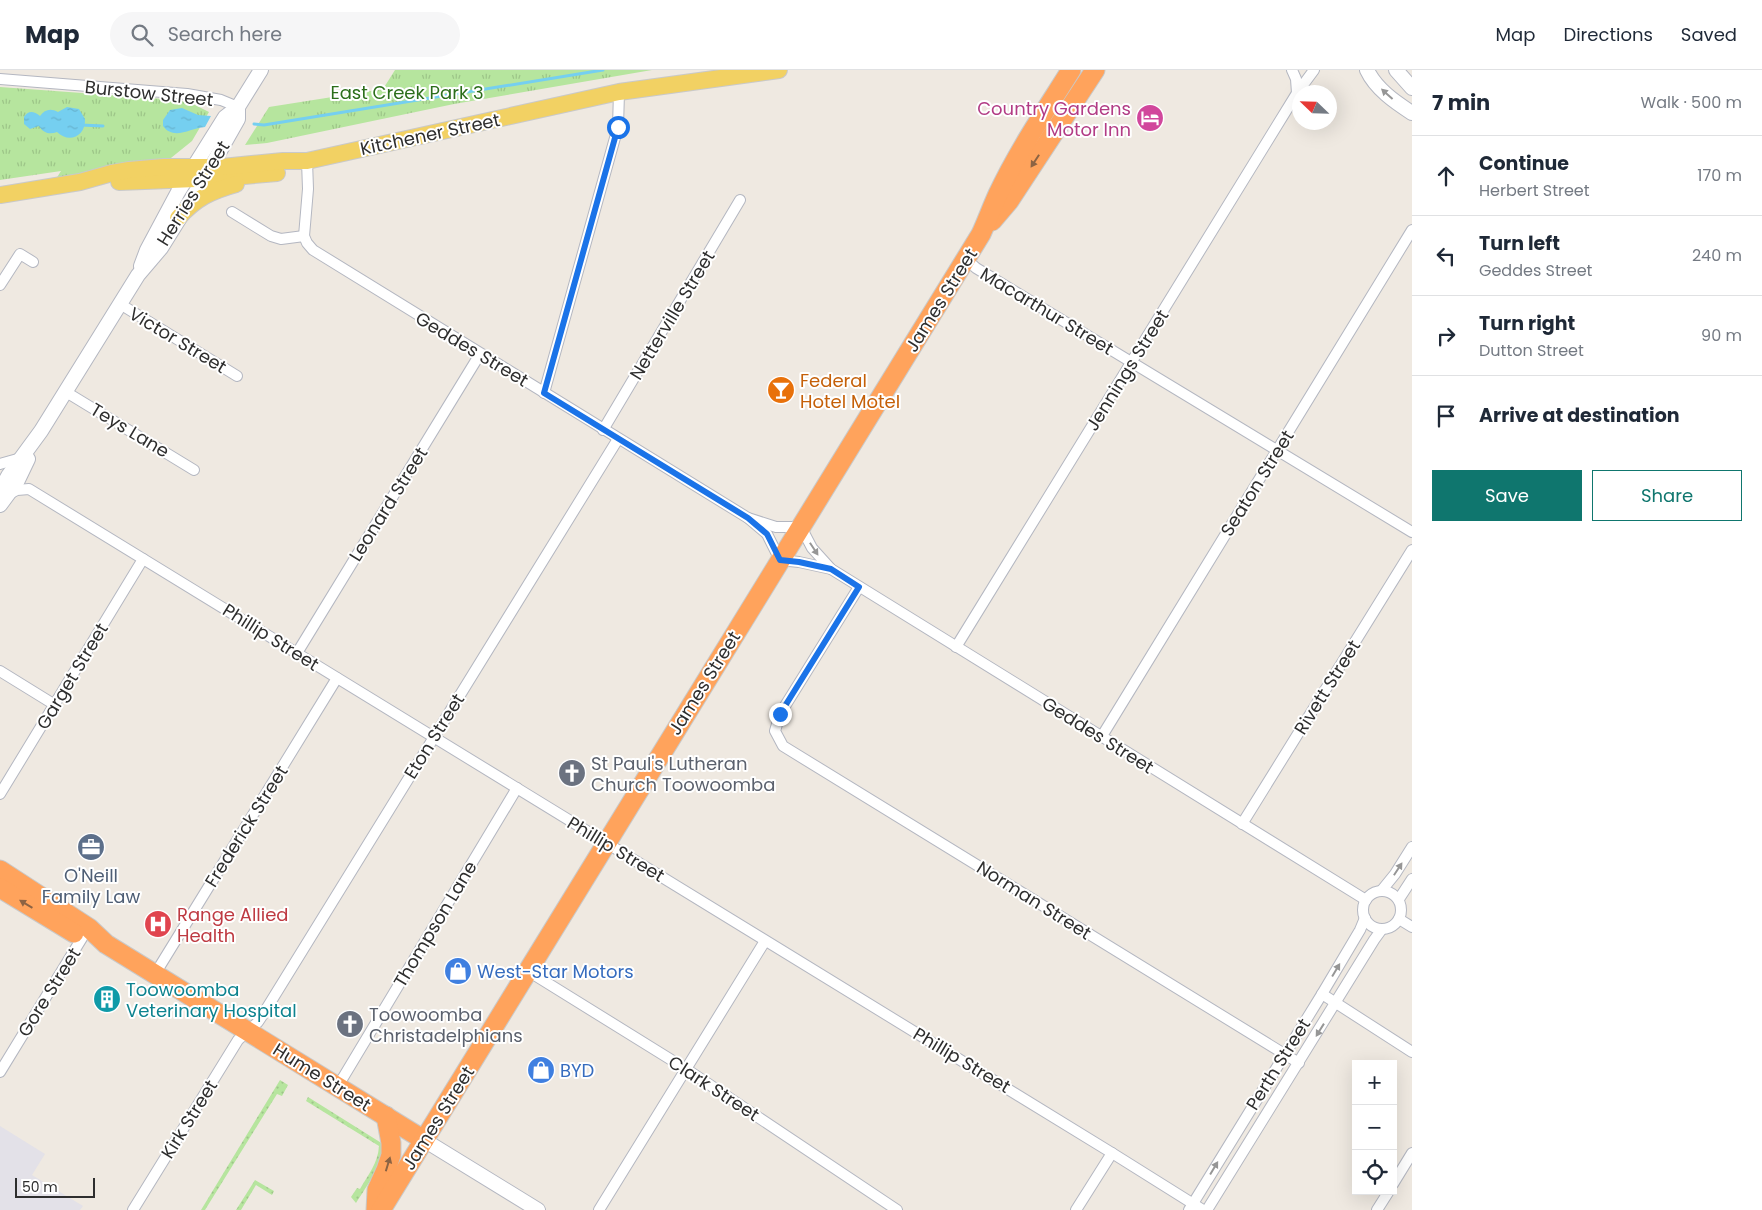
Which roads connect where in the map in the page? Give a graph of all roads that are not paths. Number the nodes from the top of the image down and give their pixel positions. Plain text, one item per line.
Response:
1 (261, 70) edge
2 (779, 70) edge
3 (1072, 70) edge
4 (1292, 70) edge
5 (1314, 70) edge
6 (1367, 70) edge
7 (1097, 72) edge
8 (1399, 72) edge
9 (0, 79) edge
10 (1058, 79) edge
11 (1296, 85) edge
12 (1303, 85) edge
13 (1412, 88) edge
14 (619, 92) junction
15 (1292, 101) edge
16 (238, 107) junction
17 (1412, 113) edge
18 (307, 161) junction
19 (281, 172) junction
20 (198, 173) junction
21 (0, 195) edge
22 (740, 200) dead end
23 (232, 212) dead end
24 (178, 218) junction
25 (1412, 230) edge
26 (981, 234) junction
27 (304, 236) junction
28 (966, 259) junction
29 (33, 262) dead end
30 (138, 275) junction
31 (0, 285) edge
32 (120, 304) junction
33 (480, 354) junction
34 (1132, 362) junction
35 (237, 376) dead end
36 (66, 392) junction
37 (544, 393) junction
38 (603, 430) junction
39 (618, 439) junction
40 (1277, 450) junction
41 (24, 460) junction
42 (0, 464) edge
43 (194, 470) dead end
44 (29, 489) junction
45 (3, 497) edge
46 (748, 518) junction
47 (801, 527) junction
48 (1412, 532) edge
49 (1412, 550) edge
50 (143, 559) junction
51 (780, 560) junction
52 (831, 569) junction
53 (859, 587) junction
54 (956, 647) junction
55 (296, 653) junction
56 (0, 671) edge
57 (337, 678) junction
58 (55, 705) junction
59 (1102, 736) junction
60 (434, 737) junction
61 (517, 788) junction
62 (1, 791) edge
63 (1242, 824) junction
64 (606, 843) junction
65 (1412, 847) edge
66 (0, 870) edge
67 (1412, 879) edge
68 (0, 888) edge
69 (1382, 890) junction
70 (1399, 899) junction
71 (1366, 900) junction
72 (1365, 918) junction
73 (1400, 919) junction
74 (1412, 927) edge
75 (1382, 929) junction
76 (82, 938) junction
77 (765, 940) junction
78 (106, 944) junction
79 (528, 971) junction
80 (155, 974) junction
81 (1322, 994) junction
82 (1336, 1004) junction
83 (248, 1031) junction
84 (1412, 1052) edge
85 (1284, 1054) junction
86 (1299, 1063) junction
87 (686, 1069) junction
88 (0, 1072) edge
89 (338, 1086) junction
90 (386, 1116) junction
91 (424, 1140) junction
92 (1112, 1152) junction
93 (1412, 1152) edge
94 (1397, 1177) edge
95 (1386, 1195) edge
96 (1191, 1207) edge
97 (133, 1210) edge
98 (376, 1210) edge
99 (381, 1210) edge
100 (538, 1210) edge
101 (599, 1210) edge
102 (897, 1210) edge
103 (1076, 1210) edge
104 (1205, 1210) edge
105 (1377, 1210) edge

1 - 16 main road, Herries Street
2 - 14 main road, Kitchener Street
3 - 10 highway, James Street
4 - 11 street
5 - 12 street, Jennings Street
17 -> 6 main road
7 -> 26 highway, James Street
8 - 13 main road
9 - 16 street, Burstow Street
10 - 26 highway, James Street
14 - 18 main road, Kitchener Street
14 - 37 street
15 - 34 street, Jennings Street
16 - 20 main road, Herries Street
18 - 19 main road
18 - 20 main road, Kitchener Street
18 - 27 street
19 - 20 main road, Kitchener Street
19 - 24 main road
20 - 21 main road, Kitchener Street
20 - 24 main road, Herries Street
20 - 30 main road, Herries Street
22 - 38 street, Netterville Street
23 - 27 street
24 - 30 main road, Herries Street
25 - 40 street, Seaton Street
26 - 28 highway, James Street
27 - 33 street, Geddes Street
28 - 34 street, Macarthur Street
28 - 47 highway, James Street
29 - 31 street
30 - 32 main road, Herries Street
32 - 35 street, Victor Street
32 - 36 main road, Herries Street
33 - 37 street, Geddes Street
33 - 55 street, Leonard Street
34 - 40 street, Macarthur Street
34 - 54 street, Jennings Street
36 - 41 main road, Herries Street
36 - 43 street, Teys Lane
37 - 38 street, Geddes Street
38 - 39 street, Geddes Street
39 - 46 street, Geddes Street
39 - 60 street, Eton Street
40 - 48 street, Macarthur Street
40 - 59 street, Seaton Street
41 - 42 street
41 - 44 street
41 - 45 main road, Herries Street
44 - 45 street
44 - 50 street, Phillip Street
46 - 47 street, Geddes Street
46 - 51 street, Geddes Street
47 - 51 highway, James Street
47 -> 52 street, Geddes Street
49 - 63 street, Rivett Street
50 - 55 street, Phillip Street
50 - 58 street, Garget Street
51 - 52 street, Geddes Street
51 - 64 highway, James Street
52 - 53 street, Geddes Street
53 - 54 street, Geddes Street
53 - 85 street, Norman Street
54 - 59 street, Geddes Street
55 - 57 street, Phillip Street
56 - 58 street
57 - 60 street, Phillip Street
57 - 80 street, Frederick Street
58 - 62 street, Garget Street
59 - 63 street, Geddes Street
60 - 61 street, Phillip Street
60 - 83 street, Eton Street
61 - 64 street, Phillip Street
61 - 89 street, Thompson Lane
63 - 71 street, Geddes Street
64 - 77 street, Phillip Street
64 - 79 highway, James Street
69 -> 65 street
66 - 78 highway, Hume Street
67 - 70 street
76 -> 68 highway, Hume Street
69 - 70 street
69 - 71 street
70 - 73 street
71 - 72 street
72 - 75 street
81 -> 72 street, Perth Street
73 - 74 street
73 - 75 street
75 - 82 street, Perth Street
76 - 78 highway, Hume Street
76 - 88 street, Gore Street
77 - 87 street
77 - 92 street, Phillip Street
78 - 80 highway, Hume Street
79 - 87 street, Clark Street
79 - 91 highway, James Street
80 - 83 highway, Hume Street
81 - 82 street
81 - 85 street, Perth Street
82 - 84 street
82 -> 86 street, Perth Street
83 - 89 highway, Hume Street
83 - 97 street, Kirk Street
85 - 86 street, Norman Street
96 -> 85 street, Perth Street
86 - 104 street, Perth Street
87 - 101 street
87 - 102 street, Clark Street
89 - 90 highway, Hume Street
90 - 91 highway, Hume Street
98 -> 90 highway
91 - 99 highway, James Street
91 - 100 main road, Hume Street
92 - 96 street, Phillip Street
92 - 103 street
93 - 94 street
95 - 105 street
96 - 104 street, Phillip Street

